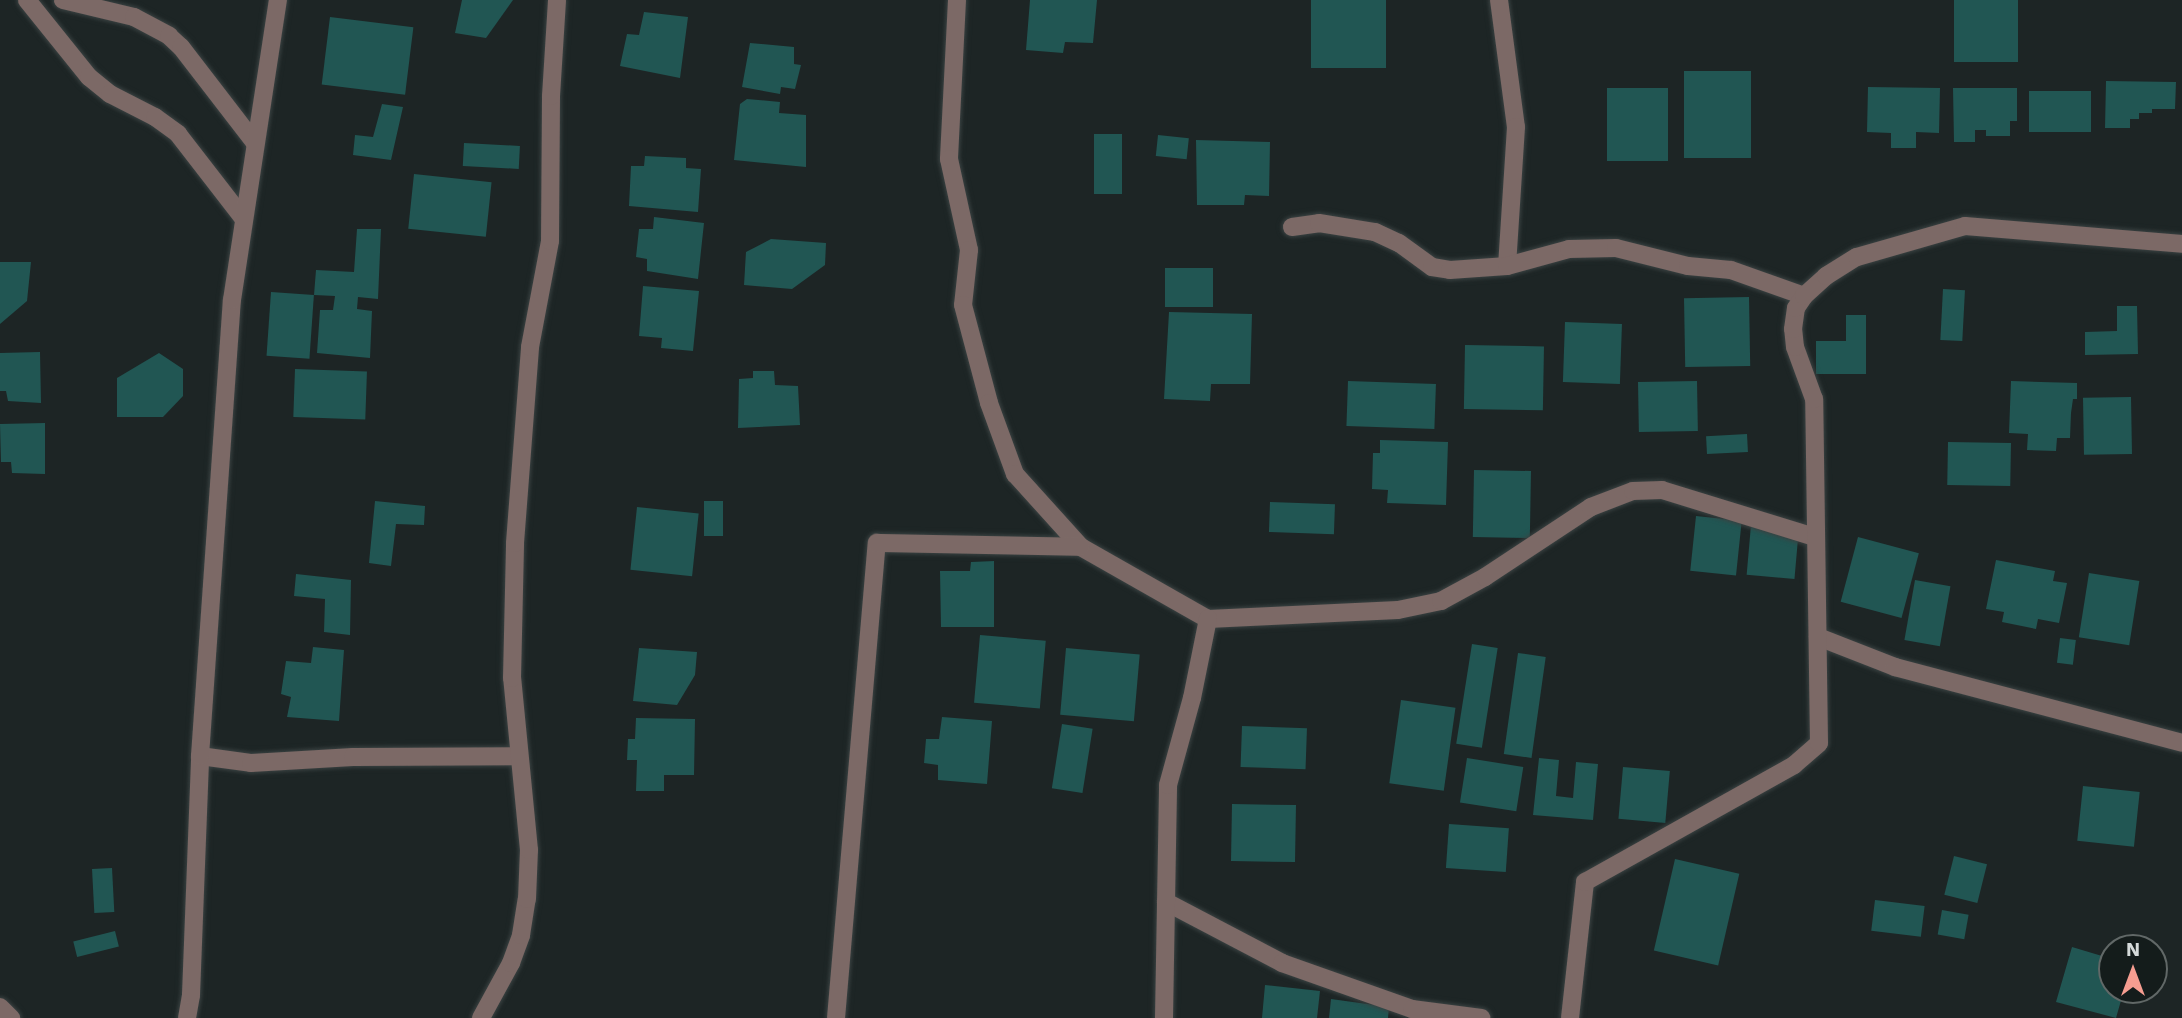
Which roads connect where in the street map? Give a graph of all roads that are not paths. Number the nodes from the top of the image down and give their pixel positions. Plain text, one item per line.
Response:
1 (27, 0) edge
2 (63, 0) edge
3 (278, 0) edge
4 (557, 0) edge
5 (957, 0) edge
6 (1499, 0) edge
7 (254, 142) junction
8 (243, 218) junction
9 (1292, 227) dead end
10 (2182, 244) edge
11 (1507, 266) junction
12 (1804, 296) junction
13 (1815, 537) junction
14 (1081, 547) junction
15 (1208, 619) junction
16 (1818, 636) junction
17 (2182, 743) edge
18 (200, 756) junction
19 (518, 756) junction
20 (1166, 901) junction
21 (0, 1007) edge
22 (11, 1018) edge
23 (187, 1018) edge
24 (481, 1018) edge
25 (836, 1018) edge
26 (1164, 1018) edge
27 (1481, 1018) edge
28 (1570, 1018) edge

1 - 8 street
2 - 7 street
3 - 7 street
4 - 19 street
5 - 14 street
6 - 11 street
7 - 8 street
8 - 18 street
9 - 11 street
10 - 12 street
11 - 12 street
12 - 13 street
13 - 15 street
13 - 16 street
14 - 15 street
14 - 25 street
15 - 20 street
16 - 17 street
16 - 28 street
18 - 19 street
18 - 23 street
19 - 24 street
20 - 26 street
20 - 27 street
21 - 22 street

